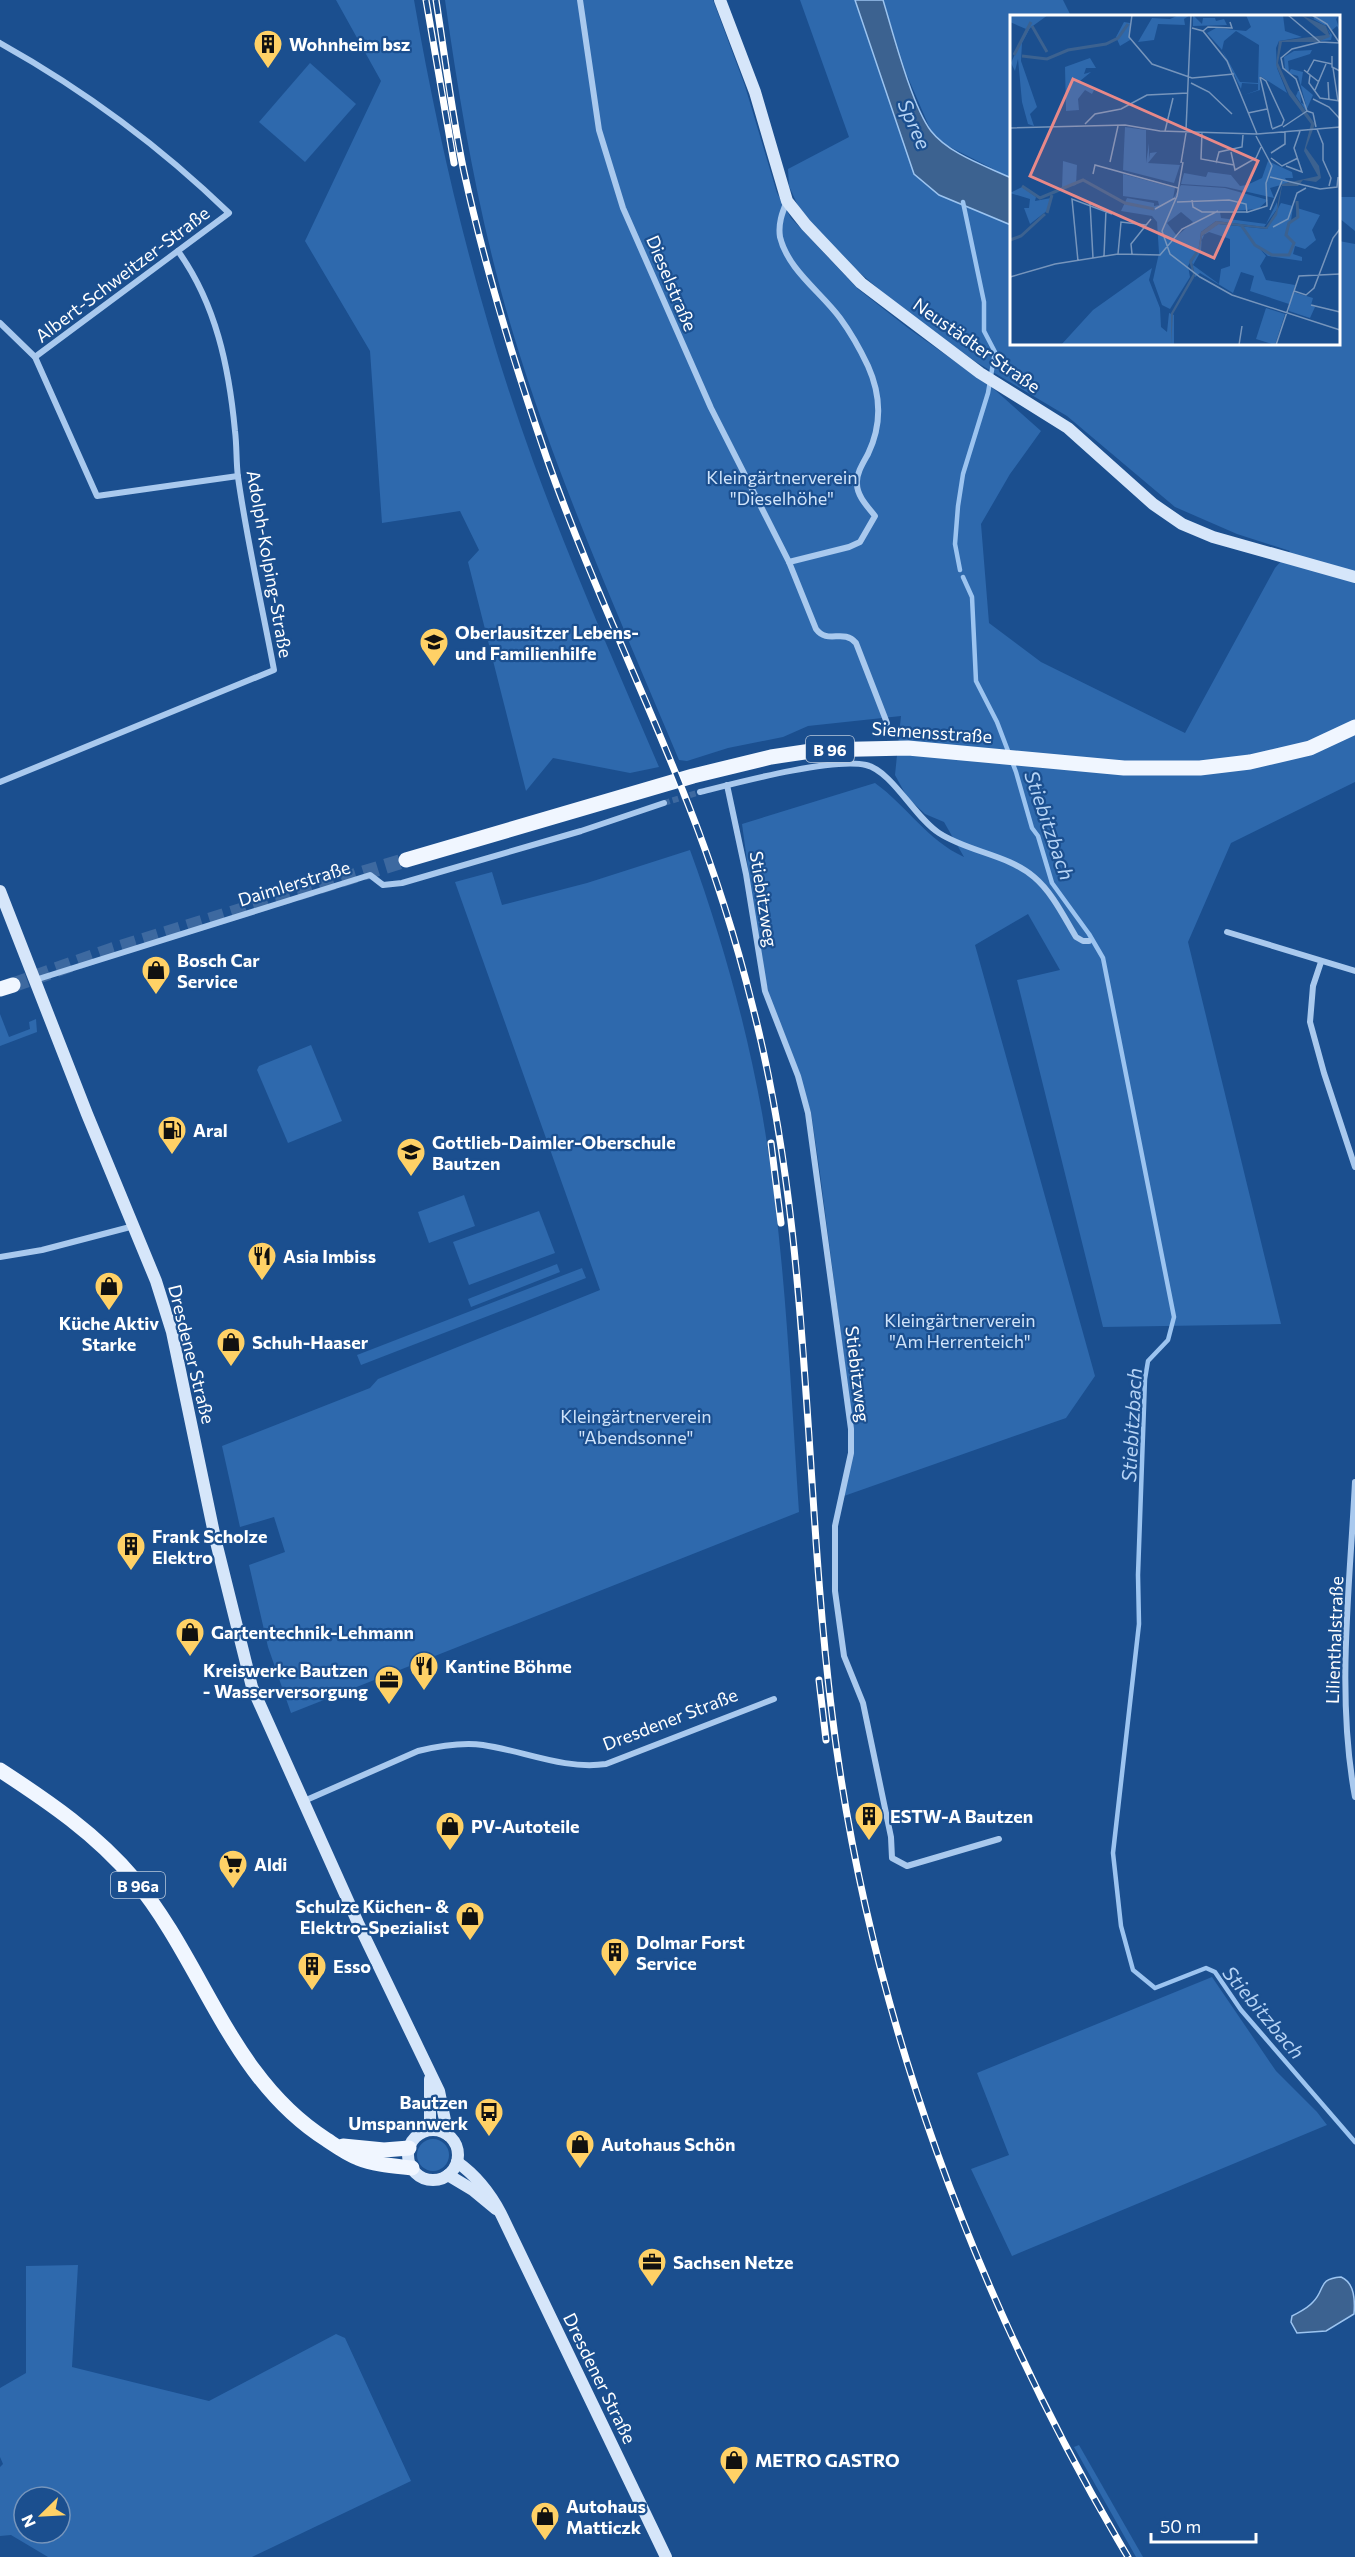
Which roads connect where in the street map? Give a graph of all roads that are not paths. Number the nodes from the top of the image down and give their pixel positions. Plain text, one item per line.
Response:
1 (580, 0) edge
2 (720, 0) edge
3 (0, 43) edge
4 (787, 201) junction
5 (178, 251) junction
6 (0, 323) edge
7 (35, 357) junction
8 (238, 476) junction
9 (789, 562) junction
10 (1355, 577) edge
11 (887, 723) dead end
12 (1355, 727) edge
13 (0, 782) edge
14 (727, 785) junction
15 (700, 792) tunnel mouth
16 (664, 803) tunnel mouth
17 (406, 860) tunnel mouth
18 (0, 891) edge
19 (1227, 932) dead end
20 (1089, 941) dead end
21 (1322, 962) junction
22 (1355, 971) edge
23 (35, 980) junction
24 (1355, 1167) edge
25 (135, 1226) junction
26 (0, 1257) edge
27 (1355, 1482) edge
28 (1355, 1497) edge
29 (774, 1700) dead end
30 (1355, 1723) edge
31 (1347, 1724) junction
32 (0, 1770) edge
33 (1355, 1797) edge
34 (304, 1801) junction
35 (999, 1839) dead end
36 (430, 2075) junction
37 (430, 2130) junction
38 (448, 2135) junction
39 (333, 2144) junction
40 (409, 2148) junction
41 (457, 2162) junction
42 (412, 2168) junction
43 (448, 2175) junction
44 (501, 2214) junction
45 (666, 2557) edge

1 - 9 street, Dieselstraße
2 - 4 main road, Neustädter Straße
3 - 5 street, Albert-Schweitzer-Straße
4 - 9 street
4 - 10 main road, Neustädter Straße
5 - 7 street, Albert-Schweitzer-Straße
5 - 8 street, Adolph-Kolping-Straße
6 - 7 street
7 - 8 street
8 - 13 street, Adolph-Kolping-Straße
9 - 11 street, Dieselstraße
12 - 17 main road, Siemensstraße / B 96
14 - 15 street
14 - 20 street
14 - 35 street, Stiebitzweg
16 - 23 street, Daimlerstraße
18 - 23 main road, Dresdener Straße
19 - 21 street
21 - 22 street
21 - 24 street
23 - 25 main road, Dresdener Straße
25 - 26 street
25 - 34 main road, Dresdener Straße
27 - 28 street, Lilienthalstraße
28 - 31 street, Lilienthalstraße
29 - 34 street, Dresdener Straße
30 - 31 street
31 - 33 street, Lilienthalstraße
32 - 39 main road, B 96a
34 - 36 main road, Dresdener Straße
36 - 37 main road, Dresdener Straße
36 - 38 main road, Dresdener Straße
37 - 38 main road
37 - 40 main road
38 - 41 main road, Dresdener Straße
39 - 40 main road, B 96a
39 - 42 main road, B 96a
40 - 42 main road
41 - 43 main road
41 - 44 main road, Dresdener Straße
42 - 43 main road
43 - 44 main road, Dresdener Straße
44 - 45 main road, Dresdener Straße

